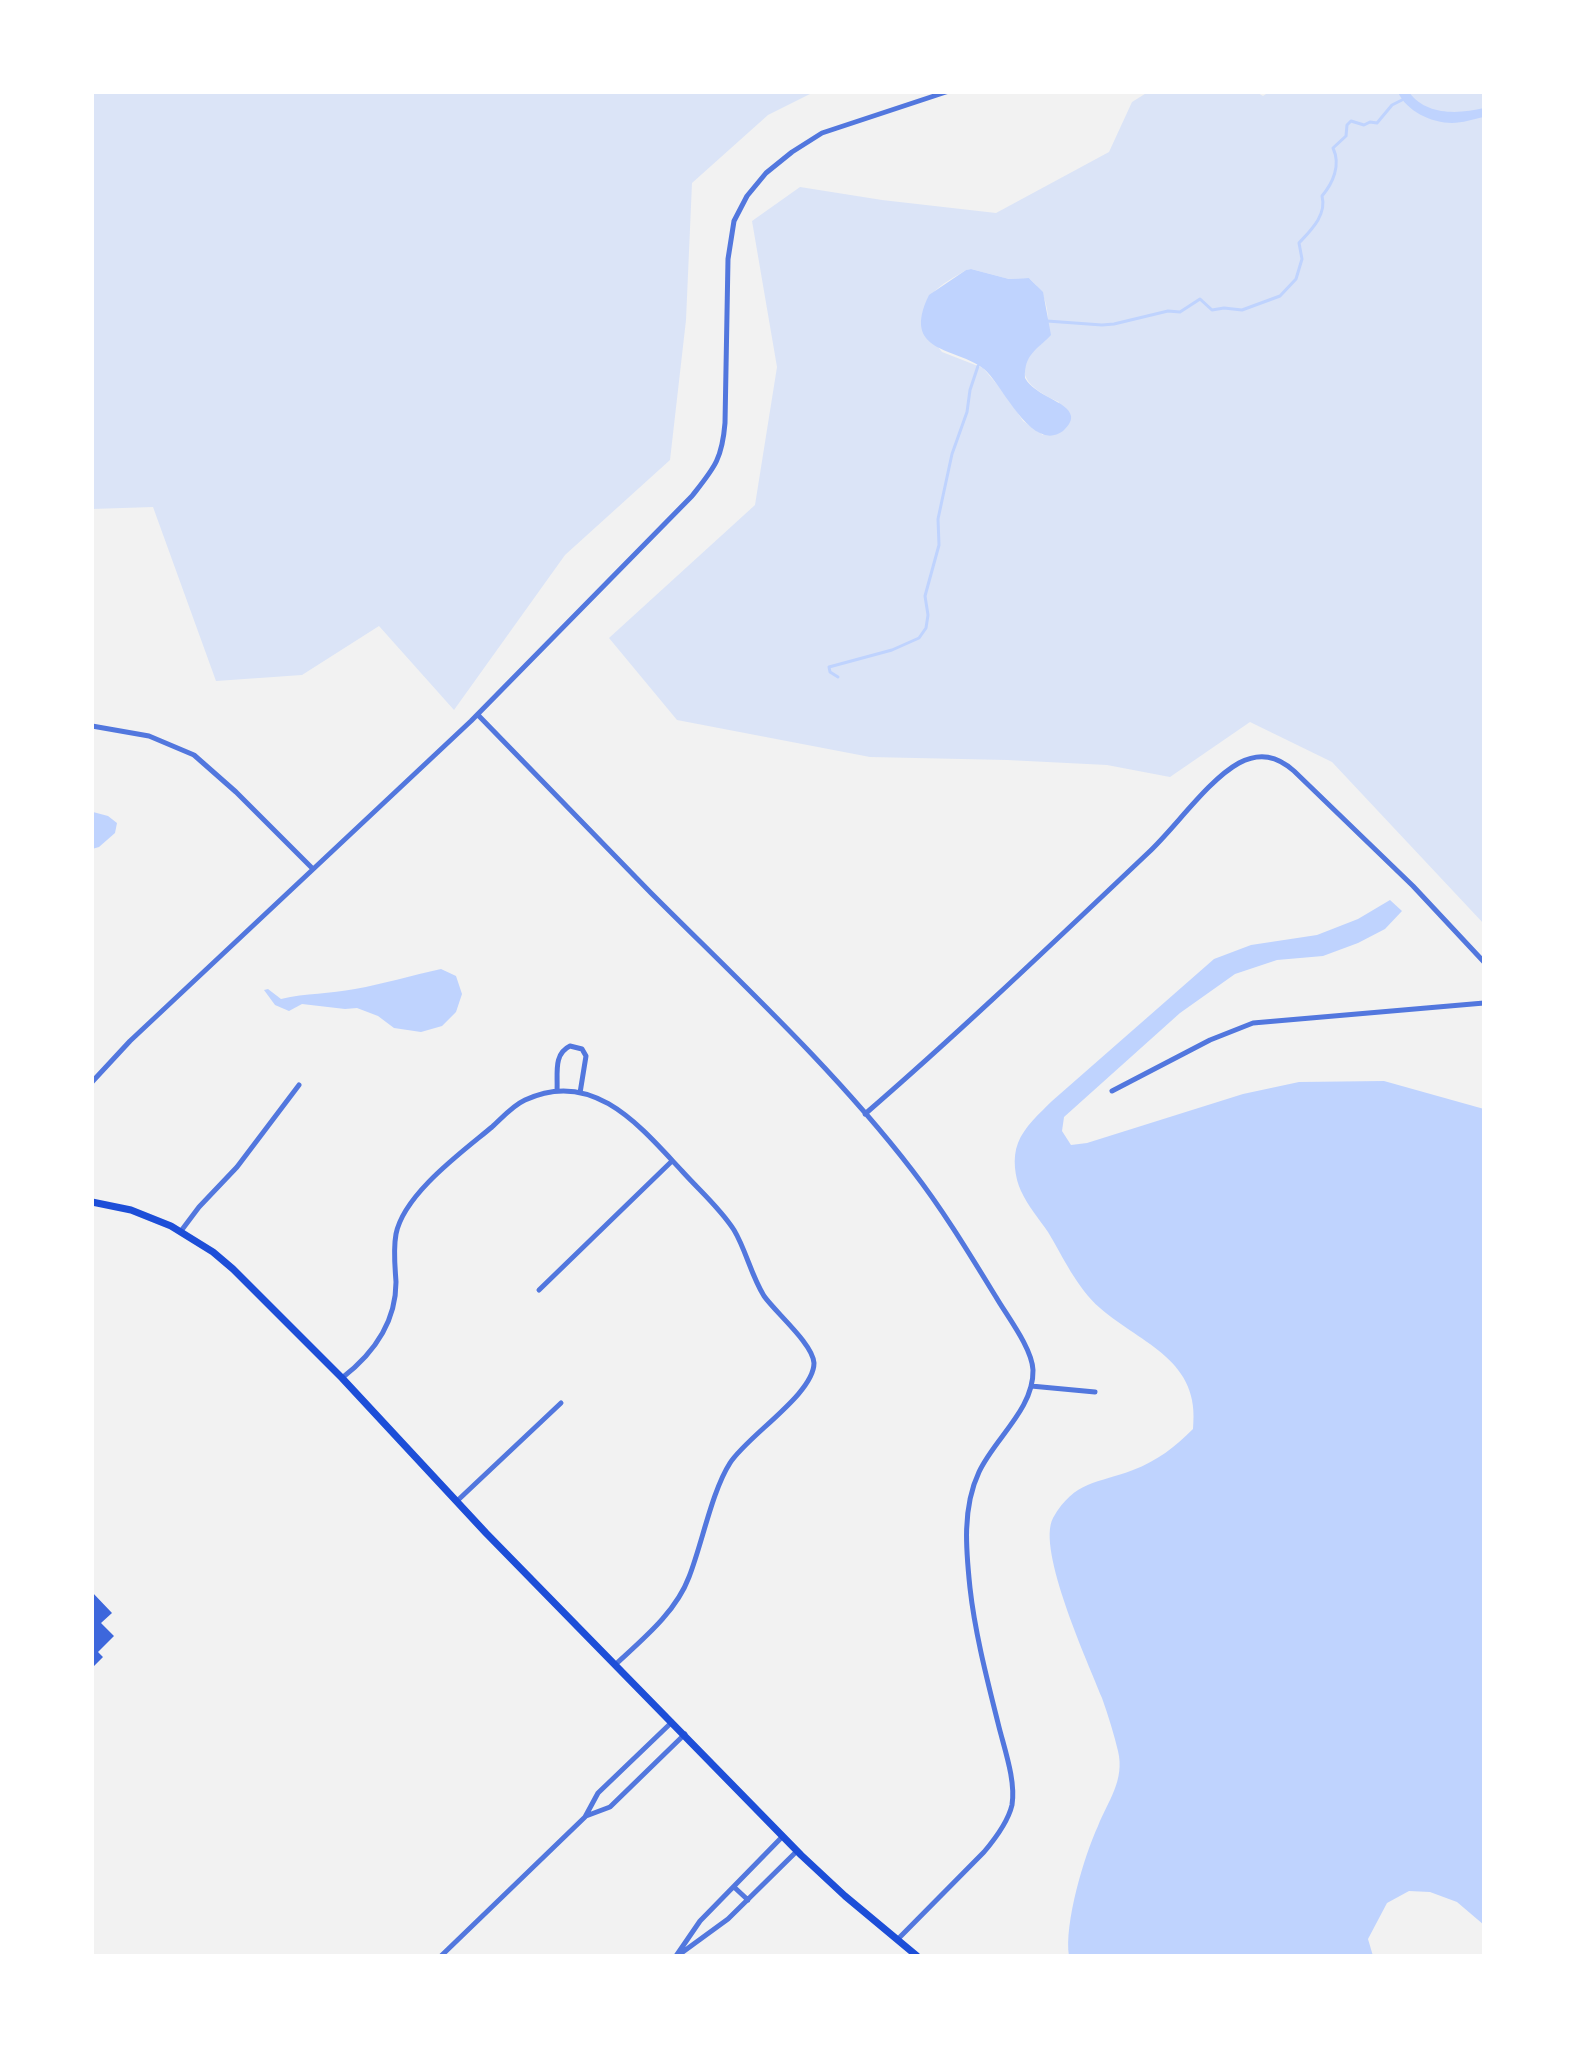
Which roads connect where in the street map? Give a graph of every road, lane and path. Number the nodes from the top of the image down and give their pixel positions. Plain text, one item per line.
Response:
1 (946, 92) edge
2 (478, 715) junction
3 (92, 726) edge
4 (312, 868) junction
5 (1484, 962) edge
6 (1484, 1003) edge
7 (92, 1082) edge
8 (299, 1085) dead end
9 (557, 1091) junction
10 (1112, 1091) dead end
11 (580, 1093) junction
12 (865, 1114) junction
13 (672, 1161) junction
14 (92, 1202) edge
15 (181, 1231) junction
16 (539, 1290) dead end
17 (342, 1378) junction
18 (1031, 1386) junction
19 (1095, 1392) dead end
20 (561, 1403) dead end
21 (457, 1501) junction
22 (616, 1664) junction
23 (672, 1721) junction
24 (685, 1734) junction
25 (585, 1817) junction
26 (783, 1836) junction
27 (797, 1851) junction
28 (734, 1887) junction
29 (748, 1900) junction
30 (897, 1940) junction
31 (441, 1956) edge
32 (917, 1956) edge

1 - 2 street
2 - 4 street
2 - 12 street
3 - 4 street
4 - 7 street
5 - 12 street
6 - 10 street
8 - 15 street
9 - 11 street
9 - 11 street
9 - 17 street
11 - 13 street
12 - 18 street
13 - 16 street
13 - 22 street
14 - 15 main road
15 - 17 main road
17 - 21 main road
18 - 19 street
18 - 30 street
20 - 21 street
21 - 22 main road
22 - 23 main road
23 - 24 main road
23 - 25 street
24 - 25 street
24 - 26 main road
25 - 31 street
26 - 27 main road
26 - 28 street
27 - 29 street
27 - 30 main road
28 - 29 street
28 - 29 street
30 - 32 main road

